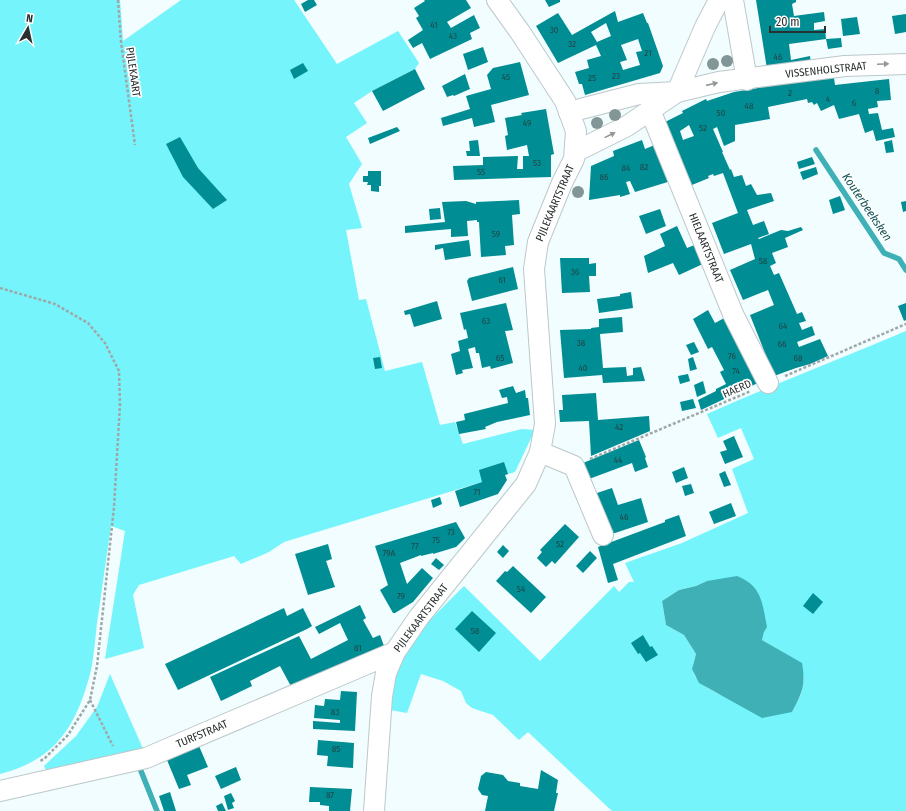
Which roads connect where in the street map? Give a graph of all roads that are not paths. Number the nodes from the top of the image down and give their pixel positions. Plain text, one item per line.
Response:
1 (497, 0) edge
2 (719, 0) edge
3 (734, 0) edge
4 (906, 64) edge
5 (747, 80) junction
6 (678, 92) junction
7 (650, 110) junction
8 (569, 112) junction
9 (575, 152) junction
10 (768, 383) road end
11 (540, 452) junction
12 (603, 535) dead end
13 (395, 652) junction
14 (0, 791) edge
15 (374, 811) edge

1 - 8 street, PIJLEKAARTSTRAAT
2 - 6 street
3 - 5 street
5 -> 4 street, VISSENHOLSTRAAT
6 -> 5 street
6 - 7 street
6 - 8 street
9 -> 7 street
7 - 10 street, HIELAARTSTRAAT
8 - 9 street, PIJLEKAARTSTRAAT
9 - 11 street, PIJLEKAARTSTRAAT
11 - 12 street
11 - 13 street, PIJLEKAARTSTRAAT
13 - 14 street, TURFSTRAAT
13 - 15 street, PIJLEKAARTSTRAAT

